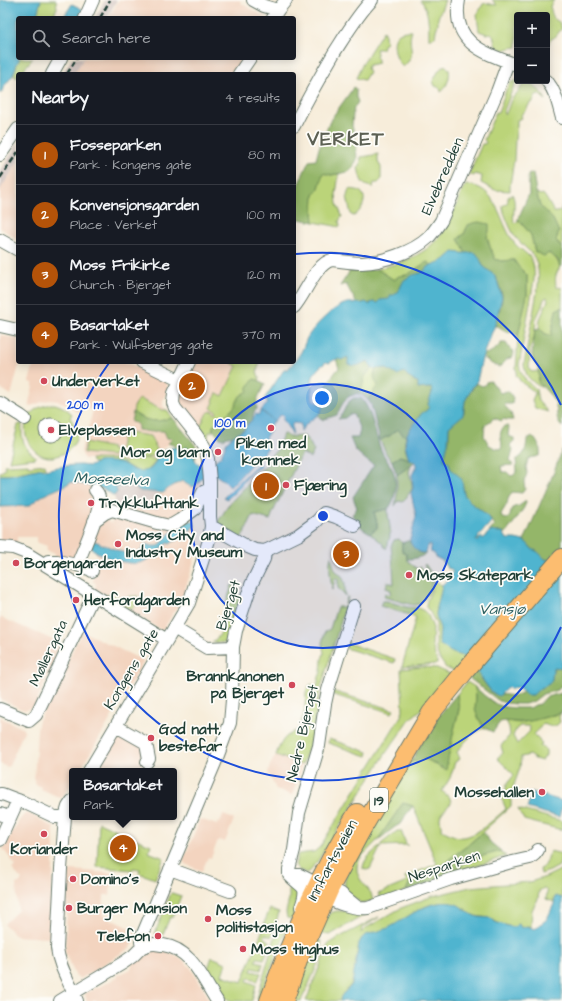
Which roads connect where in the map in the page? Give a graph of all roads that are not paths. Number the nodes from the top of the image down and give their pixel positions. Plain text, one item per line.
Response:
1 (93, 0) edge
2 (255, 0) edge
3 (286, 0) edge
4 (372, 0) edge
5 (459, 0) edge
6 (275, 14) edge
7 (86, 16) edge
8 (60, 60) edge
9 (249, 60) edge
10 (512, 64) edge
11 (53, 72) edge
12 (240, 72) edge
13 (550, 84) edge
14 (562, 118) edge
15 (296, 122) edge
16 (16, 132) edge
17 (0, 155) edge
18 (0, 240) edge
19 (16, 249) edge
20 (296, 304) edge
21 (0, 326) edge
22 (16, 330) edge
23 (146, 364) edge
24 (188, 364) edge
25 (180, 381) junction
26 (0, 403) edge
27 (25, 420) dead end
28 (210, 489) junction
29 (95, 490) dead end
30 (94, 521) junction
31 (211, 526) junction
32 (355, 526) dead end
33 (0, 547) edge
34 (265, 551) junction
35 (562, 558) edge
36 (48, 562) dead end
37 (77, 565) junction
38 (92, 571) dead end
39 (93, 596) junction
40 (354, 606) dead end
41 (174, 628) junction
42 (167, 640) junction
43 (232, 647) junction
44 (0, 709) edge
45 (431, 713) junction
46 (116, 726) junction
47 (147, 762) dead end
48 (91, 768) edge
49 (1, 794) edge
50 (18, 800) junction
51 (69, 806) edge
52 (64, 817) junction
53 (0, 840) edge
54 (538, 850) dead end
55 (170, 869) junction
56 (289, 872) junction
57 (318, 888) junction
58 (230, 891) dead end
59 (301, 921) junction
60 (142, 947) junction
61 (276, 979) junction
62 (76, 997) edge
63 (60, 1001) edge
64 (218, 1001) edge
65 (261, 1001) edge
66 (269, 1001) edge
67 (284, 1001) edge

1 - 7 street
2 - 6 street
3 - 6 street
4 - 15 street
5 - 10 street
8 - 11 street
9 - 12 street
10 - 20 street, Elvebredden
13 - 14 street
16 - 17 street
18 - 19 street
21 - 22 street
23 - 25 street
24 - 25 street
25 - 28 street, Kongens gate
26 - 27 street
28 - 30 street
28 - 31 street, Kongens gate
29 - 30 street
30 - 37 street
31 - 34 street
31 - 41 street, Kongens gate
32 - 34 street
33 - 39 street
34 - 43 street, Bjerget
35 - 45 highway, Innfartsveien / 19
36 - 37 street
37 - 38 street
39 - 42 street
39 - 44 street, Møllergata
40 - 56 street, Nedre Bjerget
41 - 42 street, Kongens gate
41 - 43 street, Bjerget
42 - 46 street, Kongens gate
43 - 55 street, Bjerget
45 - 57 highway, Innfartsveien / 19
45 - 57 highway, Innfartsveien / 19
46 - 47 street
46 - 48 street, Kongens gate
49 - 50 street
50 - 52 street
50 - 53 street
51 - 52 street
52 - 62 street
54 - 57 street, Nesparken
55 - 58 street
55 - 60 street, Bjerget
56 - 57 street, Nesparken
56 - 59 street
57 - 59 highway, Innfartsveien / 19
57 - 67 highway, Innfartsveien / 19
59 - 61 highway, Innfartsveien / 19
60 - 62 street
60 - 64 street
61 - 65 street
61 - 66 highway, Innfartsveien / 19
62 - 63 street

